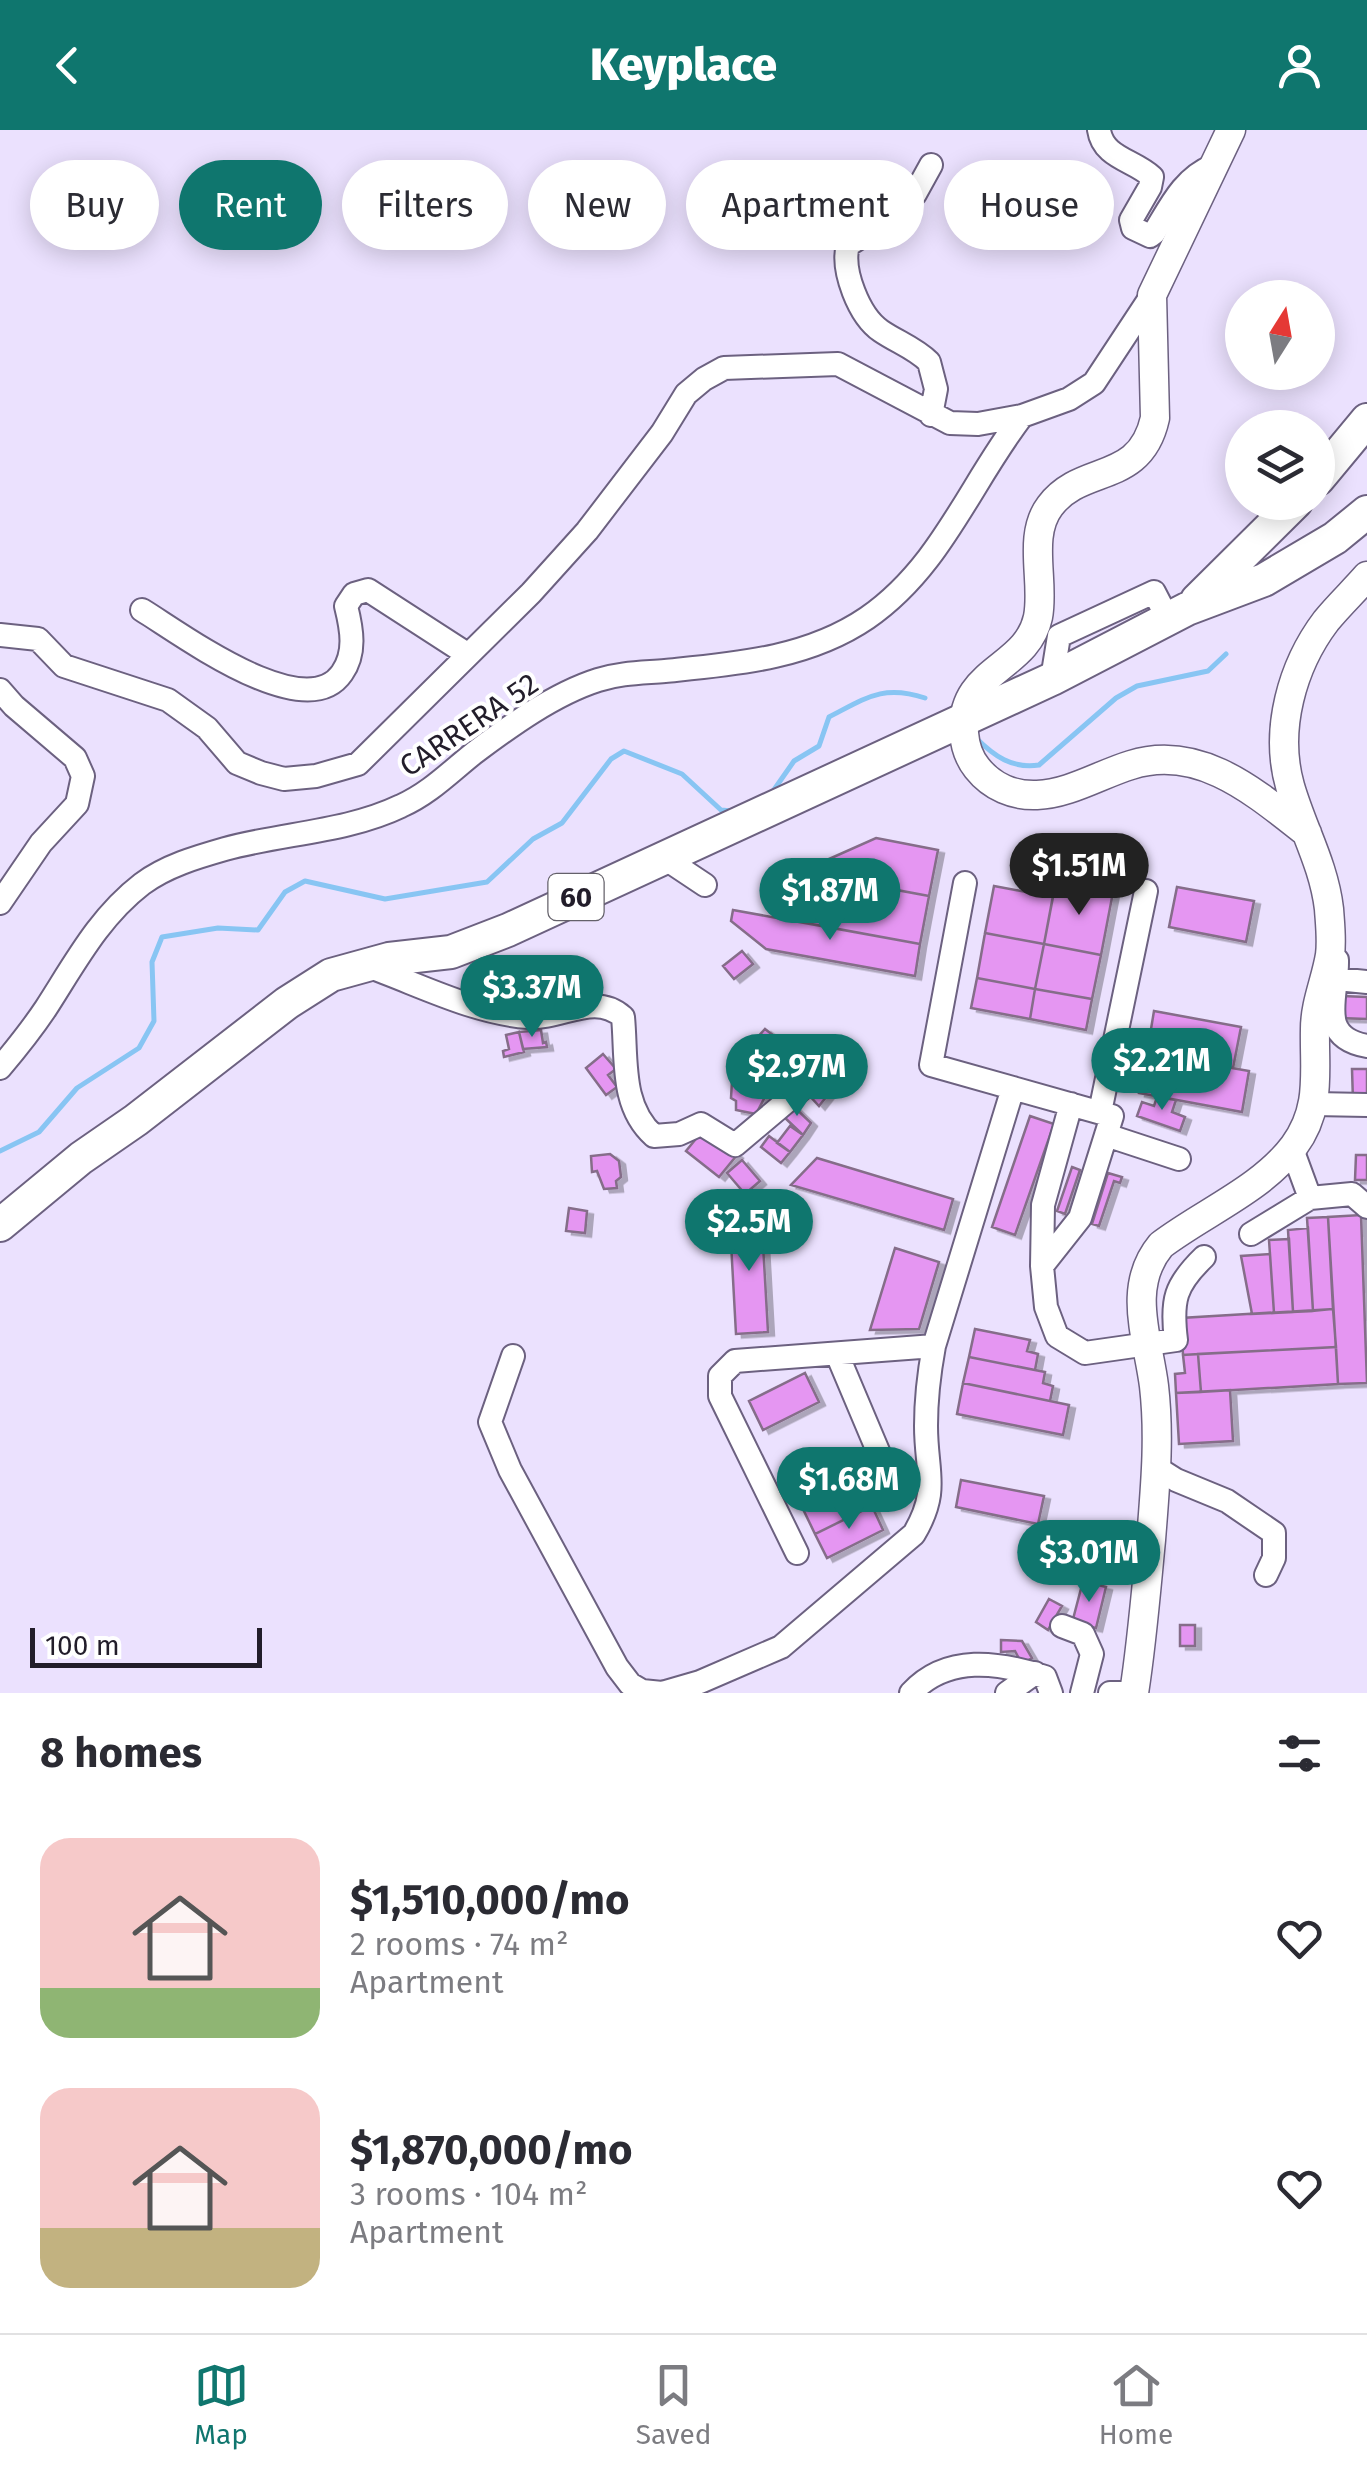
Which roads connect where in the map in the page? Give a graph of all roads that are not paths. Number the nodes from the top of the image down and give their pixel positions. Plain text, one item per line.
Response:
1 (1098, 130) edge
2 (1231, 130) edge
3 (931, 165) dead end
4 (1213, 166) junction
5 (1152, 295) junction
6 (932, 415) junction
7 (1022, 416) junction
8 (1367, 420) edge
9 (1335, 459) edge
10 (1367, 512) edge
11 (1277, 520) edge
12 (1367, 576) edge
13 (142, 610) dead end
14 (1177, 614) junction
15 (0, 635) edge
16 (467, 654) junction
17 (0, 690) edge
18 (963, 719) junction
19 (1309, 835) junction
20 (666, 859) junction
21 (965, 883) dead end
22 (705, 884) dead end
23 (1146, 890) dead end
24 (0, 902) edge
25 (1331, 936) junction
26 (366, 966) junction
27 (1338, 979) junction
28 (1367, 982) edge
29 (1367, 1046) edge
30 (0, 1068) edge
31 (806, 1086) dead end
32 (1013, 1088) junction
33 (1070, 1104) junction
34 (1314, 1104) junction
35 (1367, 1105) edge
36 (1103, 1124) junction
37 (1292, 1150) junction
38 (1179, 1159) dead end
39 (1310, 1198) junction
40 (1367, 1207) edge
41 (0, 1225) edge
42 (1251, 1234) dead end
43 (1204, 1257) dead end
44 (1042, 1266) junction
45 (934, 1346) junction
46 (1147, 1346) junction
47 (837, 1354) junction
48 (513, 1356) dead end
49 (1157, 1468) junction
50 (897, 1496) dead end
51 (797, 1553) dead end
52 (1266, 1574) dead end
53 (1062, 1626) dead end
54 (1035, 1673) junction
55 (912, 1693) edge
56 (1007, 1693) edge
57 (1051, 1693) edge
58 (1082, 1693) edge
59 (1110, 1693) edge
60 (1134, 1693) edge

1 - 4 street
2 - 4 main road
3 - 6 street
4 - 5 main road
5 - 7 street
5 - 18 main road
6 - 7 street
6 - 16 street
7 - 30 street, CARRERA 52
8 - 9 highway
10 - 14 highway, 60
11 - 14 highway, 60
12 - 19 main road
13 - 16 street
14 - 18 highway, 60
15 - 16 street
17 - 24 street
18 - 19 main road
18 - 20 highway, 60
19 - 25 main road
20 - 22 street
20 - 26 highway, 60
21 - 32 street
23 - 36 street
25 - 27 street
25 - 34 main road
26 - 31 street
26 - 41 highway, 60
27 - 28 street
27 - 29 street
32 - 33 street
32 - 45 street
33 - 36 street
33 - 44 street
34 - 35 street
34 - 37 main road
36 - 38 street
36 - 44 street
37 - 39 street
37 - 46 main road
39 - 40 street
39 - 42 street
43 - 46 street
44 - 46 street
45 - 47 street
45 - 48 street
46 - 49 main road
47 - 50 street
47 - 51 street
49 - 52 street
49 - 60 main road
53 - 58 street
54 - 55 street
54 - 56 street
54 - 57 street
59 - 60 street

